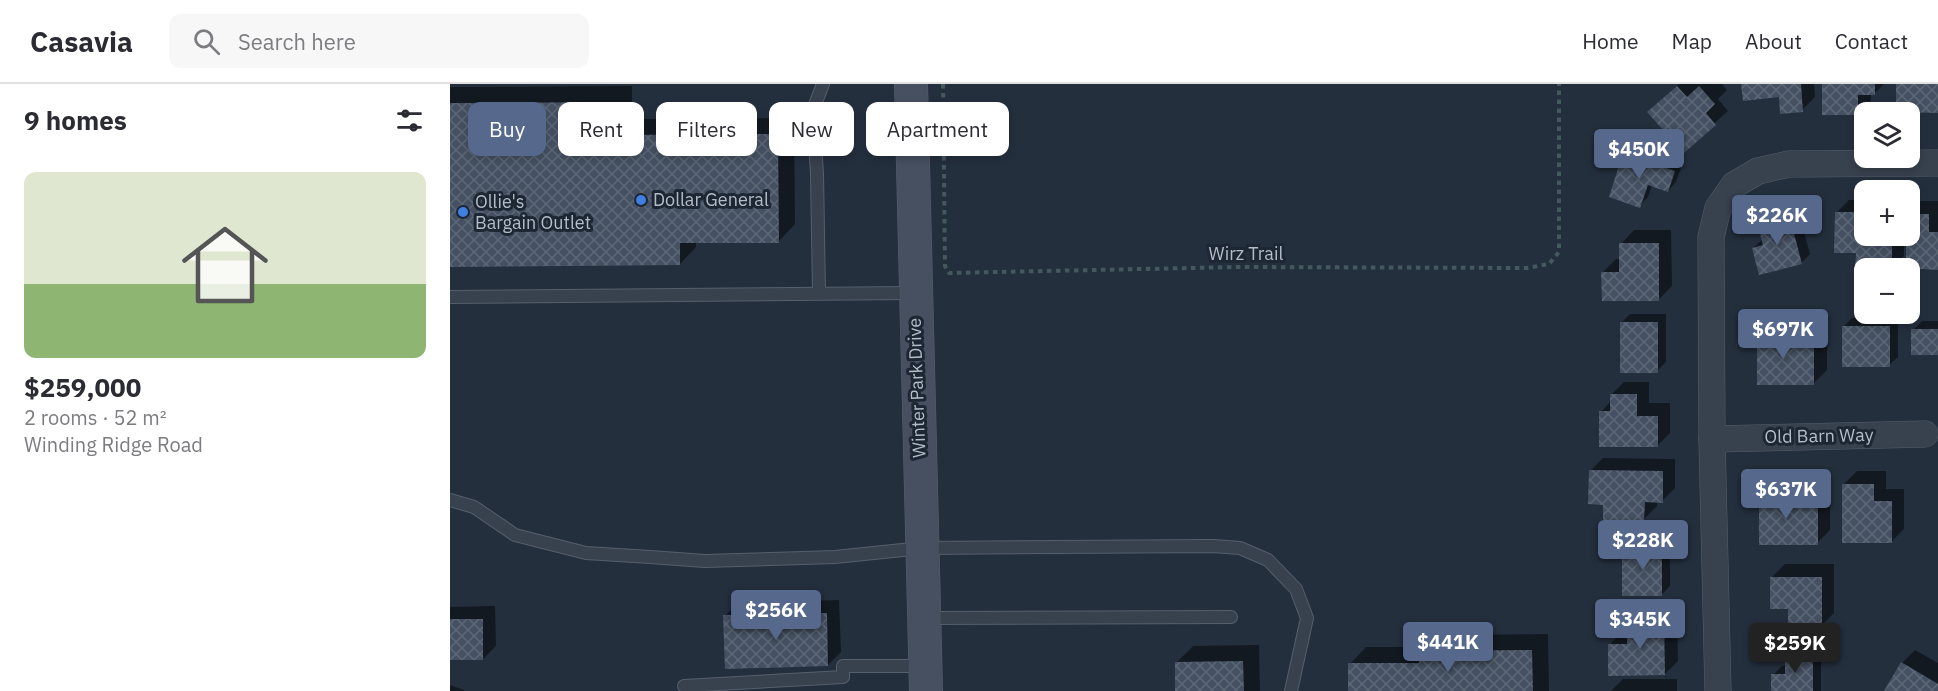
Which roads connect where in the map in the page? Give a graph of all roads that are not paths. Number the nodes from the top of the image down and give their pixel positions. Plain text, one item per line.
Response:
1 (823, 84) edge
2 (910, 84) edge
3 (1938, 163) edge
4 (819, 293) junction
5 (915, 293) junction
6 (450, 297) edge
7 (1925, 434) dead end
8 (1712, 439) junction
9 (450, 500) edge
10 (922, 548) junction
11 (1231, 617) dead end
12 (924, 618) junction
13 (926, 679) edge
14 (684, 686) dead end
15 (1291, 691) edge
16 (1718, 691) edge

1 - 4 lane
2 - 5 street, Winter Park Drive
3 - 8 street
4 - 5 lane
4 - 6 lane
5 - 10 street, Winter Park Drive
7 - 8 street, Old Barn Way
8 - 16 street
9 - 10 lane
10 - 12 street, Winter Park Drive
10 - 15 lane
11 - 12 lane
12 - 13 street, Winter Park Drive
13 - 14 lane

